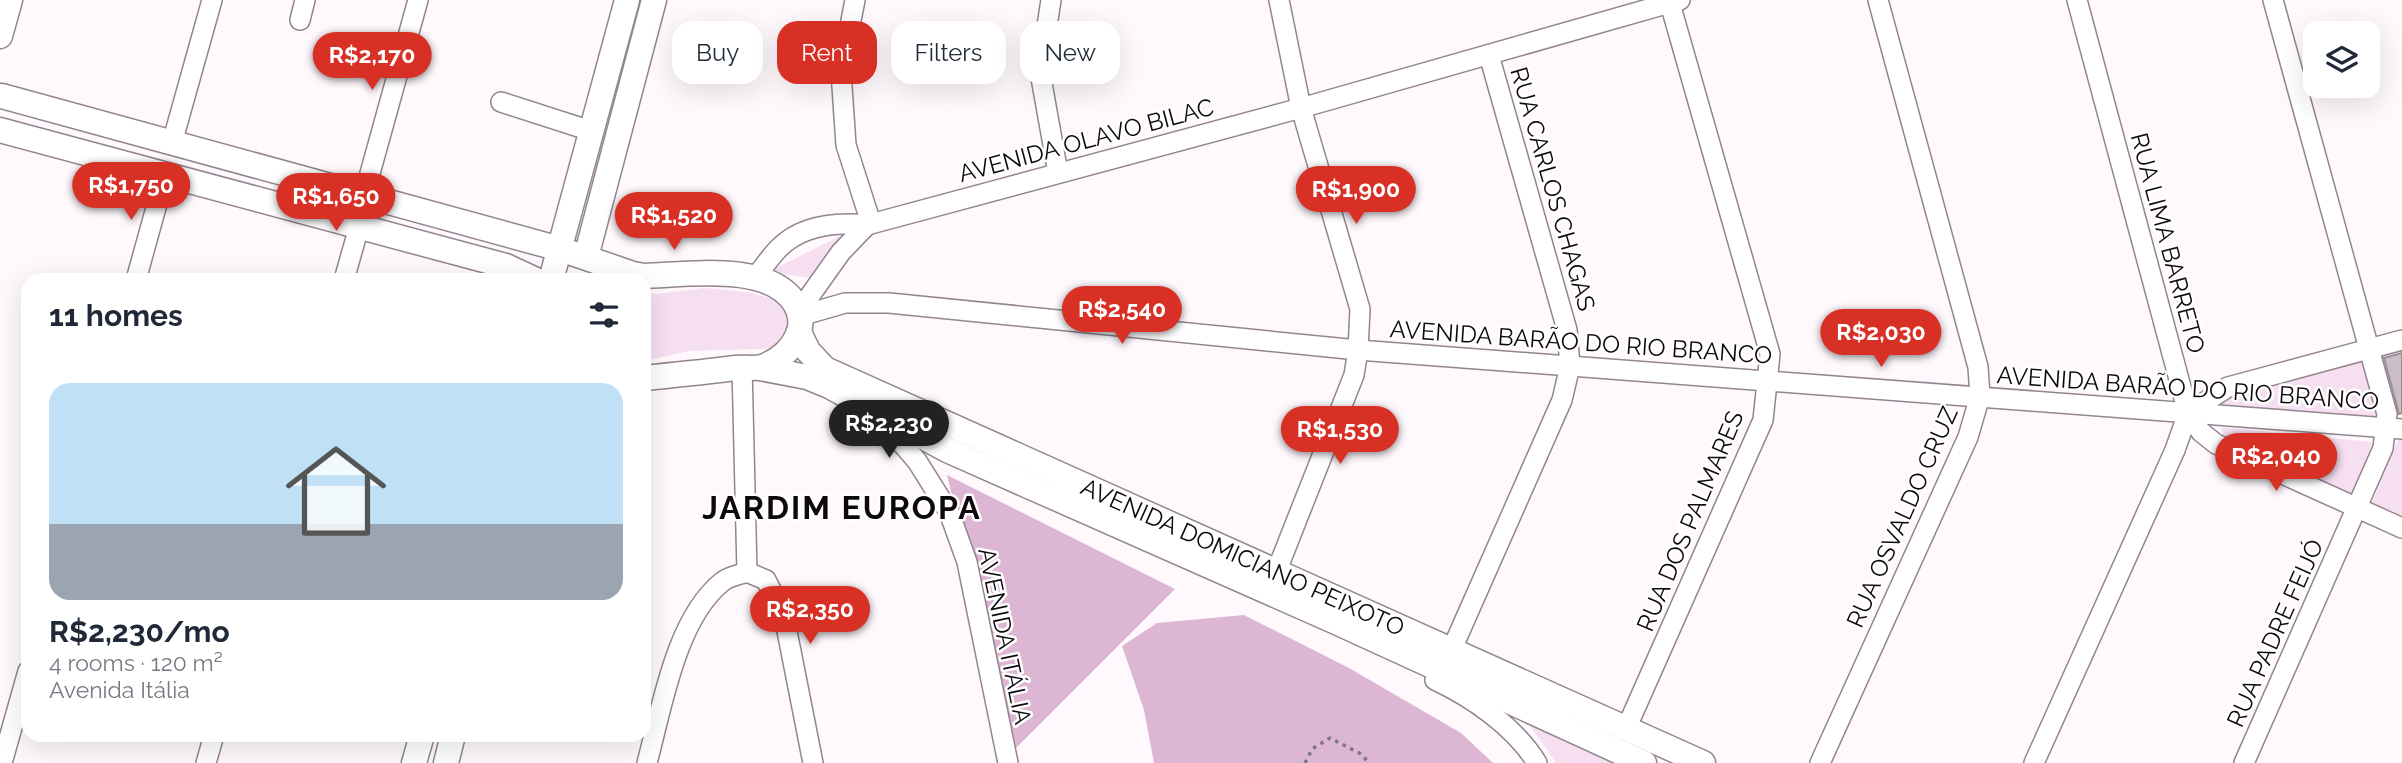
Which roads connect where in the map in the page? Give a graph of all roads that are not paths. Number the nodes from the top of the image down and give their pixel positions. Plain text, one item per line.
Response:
1 (10, 0) edge
2 (212, 0) edge
3 (305, 0) edge
4 (418, 0) edge
5 (627, 0) edge
6 (654, 0) edge
7 (855, 0) edge
8 (1051, 0) edge
9 (1279, 0) edge
10 (1878, 0) edge
11 (2077, 0) edge
12 (2273, 0) edge
13 (1673, 1) edge
14 (300, 20) dead end
15 (0, 36) edge
16 (1489, 55) junction
17 (1, 98) edge
18 (501, 102) dead end
19 (1301, 108) junction
20 (0, 130) edge
21 (592, 131) junction
22 (172, 143) junction
23 (1058, 173) junction
24 (165, 175) junction
25 (365, 195) junction
26 (869, 224) junction
27 (359, 227) junction
28 (559, 248) junction
29 (586, 257) junction
30 (138, 273) edge
31 (346, 273) edge
32 (522, 273) edge
33 (553, 273) edge
34 (635, 273) edge
35 (651, 276) edge
36 (755, 278) junction
37 (799, 320) junction
38 (2402, 340) edge
39 (2370, 348) junction
40 (1358, 350) junction
41 (1570, 366) junction
42 (751, 368) junction
43 (651, 377) edge
44 (1769, 381) junction
45 (1980, 396) junction
46 (875, 413) junction
47 (2188, 413) junction
48 (2394, 429) edge
49 (947, 450) junction
50 (933, 483) junction
51 (2357, 508) junction
52 (2402, 528) edge
53 (1277, 570) junction
54 (747, 572) junction
55 (1336, 622) junction
56 (1452, 649) junction
57 (21, 696) edge
58 (1626, 729) junction
59 (212, 742) edge
60 (420, 742) edge
61 (451, 742) edge
62 (2, 763) edge
63 (206, 763) edge
64 (414, 763) edge
65 (446, 763) edge
66 (647, 763) edge
67 (813, 763) edge
68 (1008, 763) edge
69 (1537, 763) edge
70 (1644, 763) edge
71 (1703, 763) edge
72 (1820, 763) edge
73 (2034, 763) edge
74 (2244, 763) edge

1 - 15 main road
2 - 22 street
3 - 14 street
4 - 25 street
5 - 21 main road
6 - 29 main road
7 - 26 street
8 - 23 street
9 - 19 street
10 - 45 street, RUA OSVALDO CRUZ
11 - 47 street, RUA LIMA BARRETO
12 - 39 street, RUA PADRE FEIJÓ
13 - 16 street, AVENIDA OLAVO BILAC
13 - 44 street, RUA DOS PALMARES
16 - 19 street, AVENIDA OLAVO BILAC
16 - 41 street, RUA CARLOS CHAGAS
17 - 22 main road
18 - 21 street
19 - 23 street, AVENIDA OLAVO BILAC
19 - 40 street
20 - 24 main road
21 - 28 main road
22 - 25 main road
23 - 26 street, AVENIDA OLAVO BILAC
24 - 27 main road
24 - 30 street
25 - 27 street
25 - 28 main road
26 - 36 street, AVENIDA OLAVO BILAC
26 - 37 street
27 - 31 street
27 - 32 main road
28 - 29 main road
28 - 33 main road
29 - 34 main road
35 - 36 main road
36 - 37 main road, AVENIDA DOMICIANO PEIXOTO
37 - 40 street, AVENIDA BARÃO DO RIO BRANCO
37 - 42 main road
37 - 53 main road, AVENIDA DOMICIANO PEIXOTO
38 - 39 street
39 - 47 street
39 - 48 street, RUA PADRE FEIJÓ
40 - 41 street, AVENIDA BARÃO DO RIO BRANCO
40 - 53 street
41 - 44 street, AVENIDA BARÃO DO RIO BRANCO
41 - 56 street, RUA CARLOS CHAGAS
42 - 43 main road
42 - 46 main road, AVENIDA DOMICIANO PEIXOTO
42 - 54 street
44 - 45 street, AVENIDA BARÃO DO RIO BRANCO
44 - 58 street, RUA DOS PALMARES
45 - 47 street, AVENIDA BARÃO DO RIO BRANCO
45 - 72 street, RUA OSVALDO CRUZ
46 - 49 main road, AVENIDA DOMICIANO PEIXOTO
46 - 50 street, AVENIDA ITÁLIA
47 - 48 street, AVENIDA BARÃO DO RIO BRANCO
47 - 51 street
47 - 73 street
48 - 51 street, RUA PADRE FEIJÓ
49 - 50 street
49 - 55 main road, AVENIDA DOMICIANO PEIXOTO
50 - 68 street, AVENIDA ITÁLIA
51 - 52 street
51 - 74 street, RUA PADRE FEIJÓ
53 - 56 main road, AVENIDA DOMICIANO PEIXOTO
54 - 66 street
54 - 67 street
55 - 69 street
55 - 70 main road, AVENIDA DOMICIANO PEIXOTO
56 - 58 main road, AVENIDA DOMICIANO PEIXOTO
57 - 62 street
58 - 71 main road, AVENIDA DOMICIANO PEIXOTO
59 - 63 street
60 - 64 main road
61 - 65 main road

